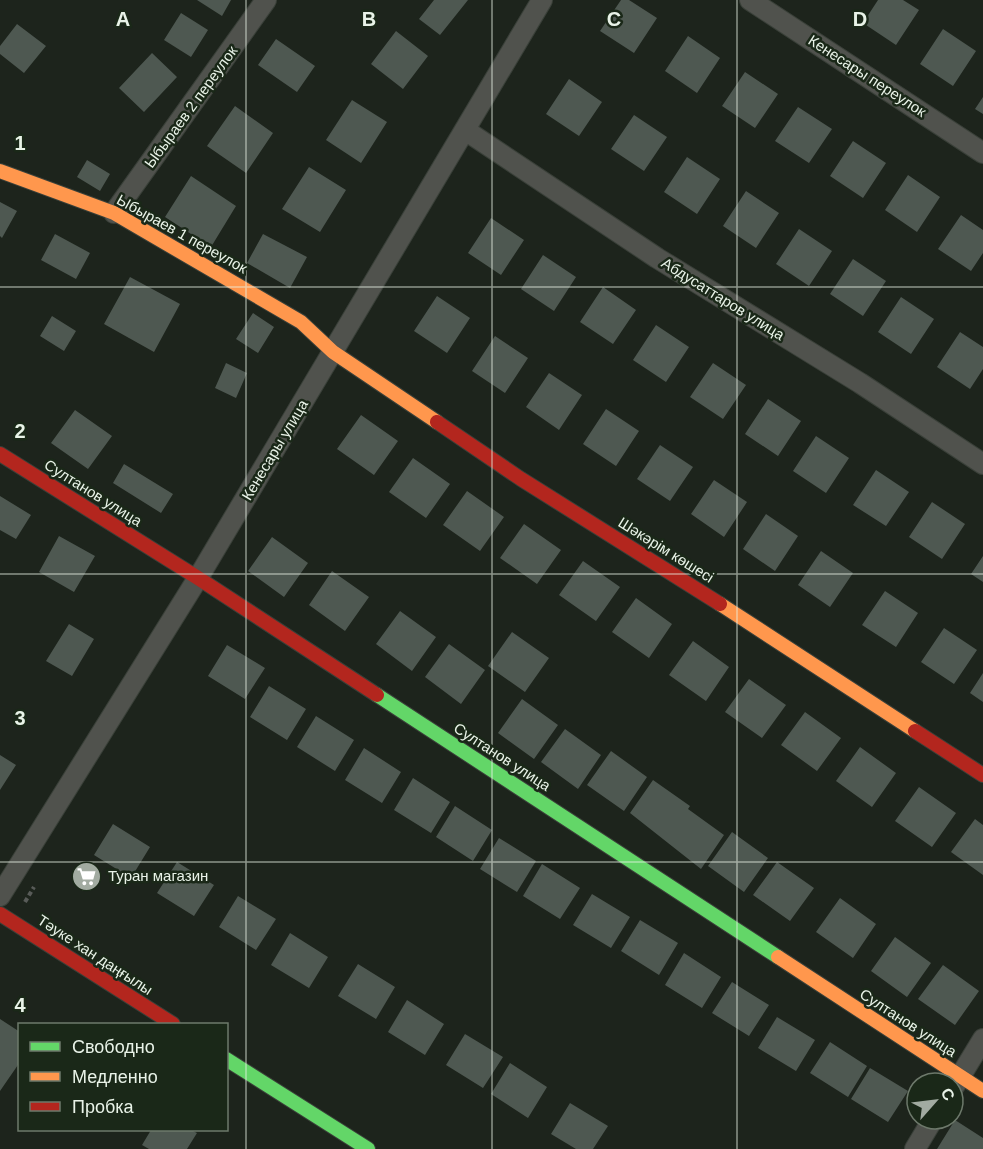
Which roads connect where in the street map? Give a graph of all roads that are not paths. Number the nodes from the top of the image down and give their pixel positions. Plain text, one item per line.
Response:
1 (266, 0) edge
2 (542, 0) edge
3 (750, 0) edge
4 (465, 129) junction
5 (983, 153) edge
6 (0, 171) edge
7 (114, 213) junction
8 (333, 352) junction
9 (0, 454) edge
10 (983, 464) edge
11 (198, 578) junction
12 (983, 775) edge
13 (0, 896) edge
14 (0, 914) edge
15 (171, 1023) edge
16 (983, 1039) edge
17 (228, 1060) edge
18 (940, 1071) edge
19 (964, 1071) edge
20 (965, 1085) edge
21 (983, 1091) edge
22 (926, 1131) edge
23 (368, 1149) edge
24 (915, 1149) edge

1 - 7 street, Ыбыраев 2 переулок
2 - 4 street, Кенесары улица
3 - 5 street, Кенесары переулок
4 - 8 street, Кенесары улица
4 - 10 street, Абдусаттаров улица
6 - 7 street, Ыбыраев 1 переулок
7 - 8 street, Ыбыраев 1 переулок
8 - 11 street, Кенесары улица
8 - 12 street, Шәкәрім көшесі
9 - 11 street, Султанов улица
11 - 13 street, Кенесары улица
11 - 18 street, Султанов улица
14 - 15 street, Тәуке хан даңғылы
16 - 19 street
17 - 23 street
20 - 21 street, Султанов улица
22 - 24 street

